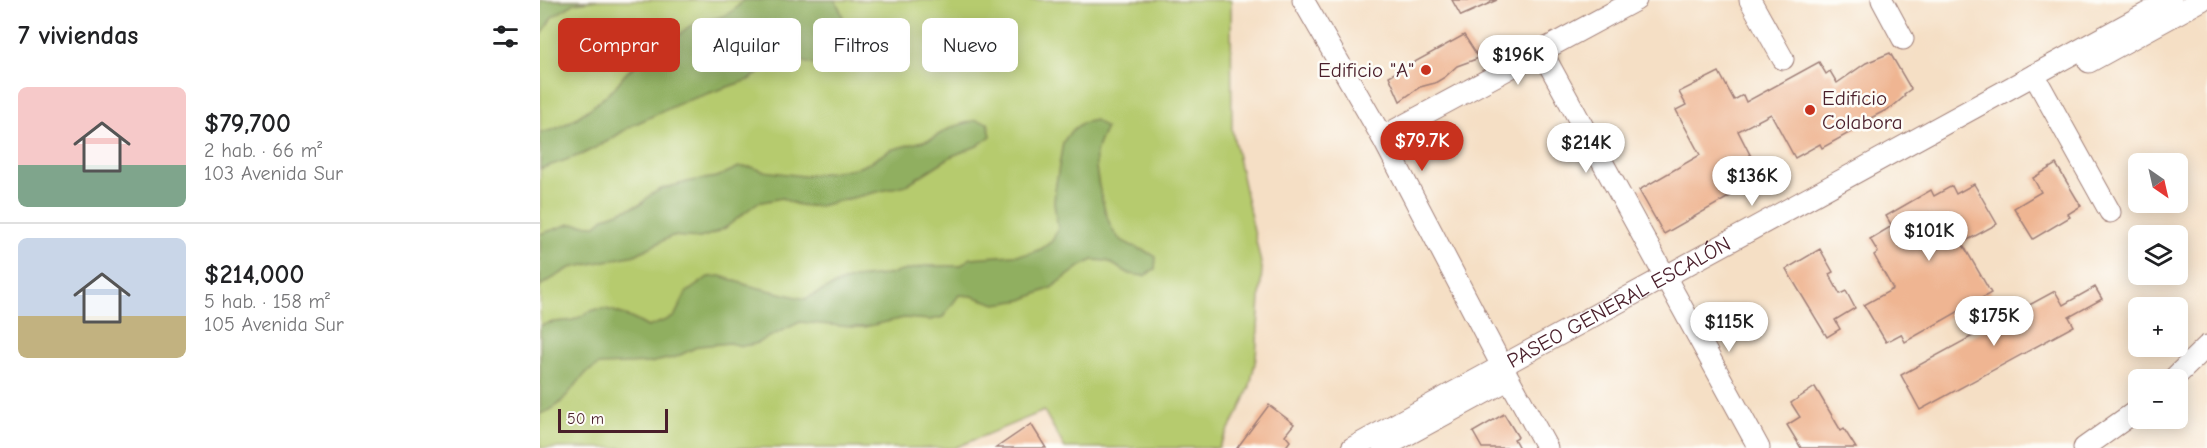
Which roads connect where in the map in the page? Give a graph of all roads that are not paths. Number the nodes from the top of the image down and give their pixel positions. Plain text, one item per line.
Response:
1 (1303, 0) edge
2 (1636, 0) edge
3 (1750, 0) edge
4 (1882, 0) edge
5 (2171, 0) edge
6 (2202, 0) edge
7 (1903, 39) dead end
8 (1542, 52) junction
9 (1783, 59) dead end
10 (2037, 82) junction
11 (1382, 137) junction
12 (2110, 212) dead end
13 (1668, 284) junction
14 (2207, 346) edge
15 (2183, 369) edge
16 (1505, 373) junction
17 (2128, 417) edge
18 (1352, 448) edge
19 (1383, 448) edge
20 (1547, 448) edge
21 (1759, 448) edge
22 (2084, 448) edge

1 - 11 street
2 - 8 street
3 - 9 street
4 - 7 street
5 - 10 street, PASEO GENERAL ESCALÓN
6 - 10 street, PASEO GENERAL ESCALÓN
8 - 11 street
8 - 13 street
10 - 12 street
10 - 13 street, PASEO GENERAL ESCALÓN
11 - 16 street
13 - 16 street, PASEO GENERAL ESCALÓN
13 - 21 street
14 - 15 street
16 - 18 street, PASEO GENERAL ESCALÓN
16 - 19 street, PASEO GENERAL ESCALÓN
16 - 20 street
17 - 22 street

